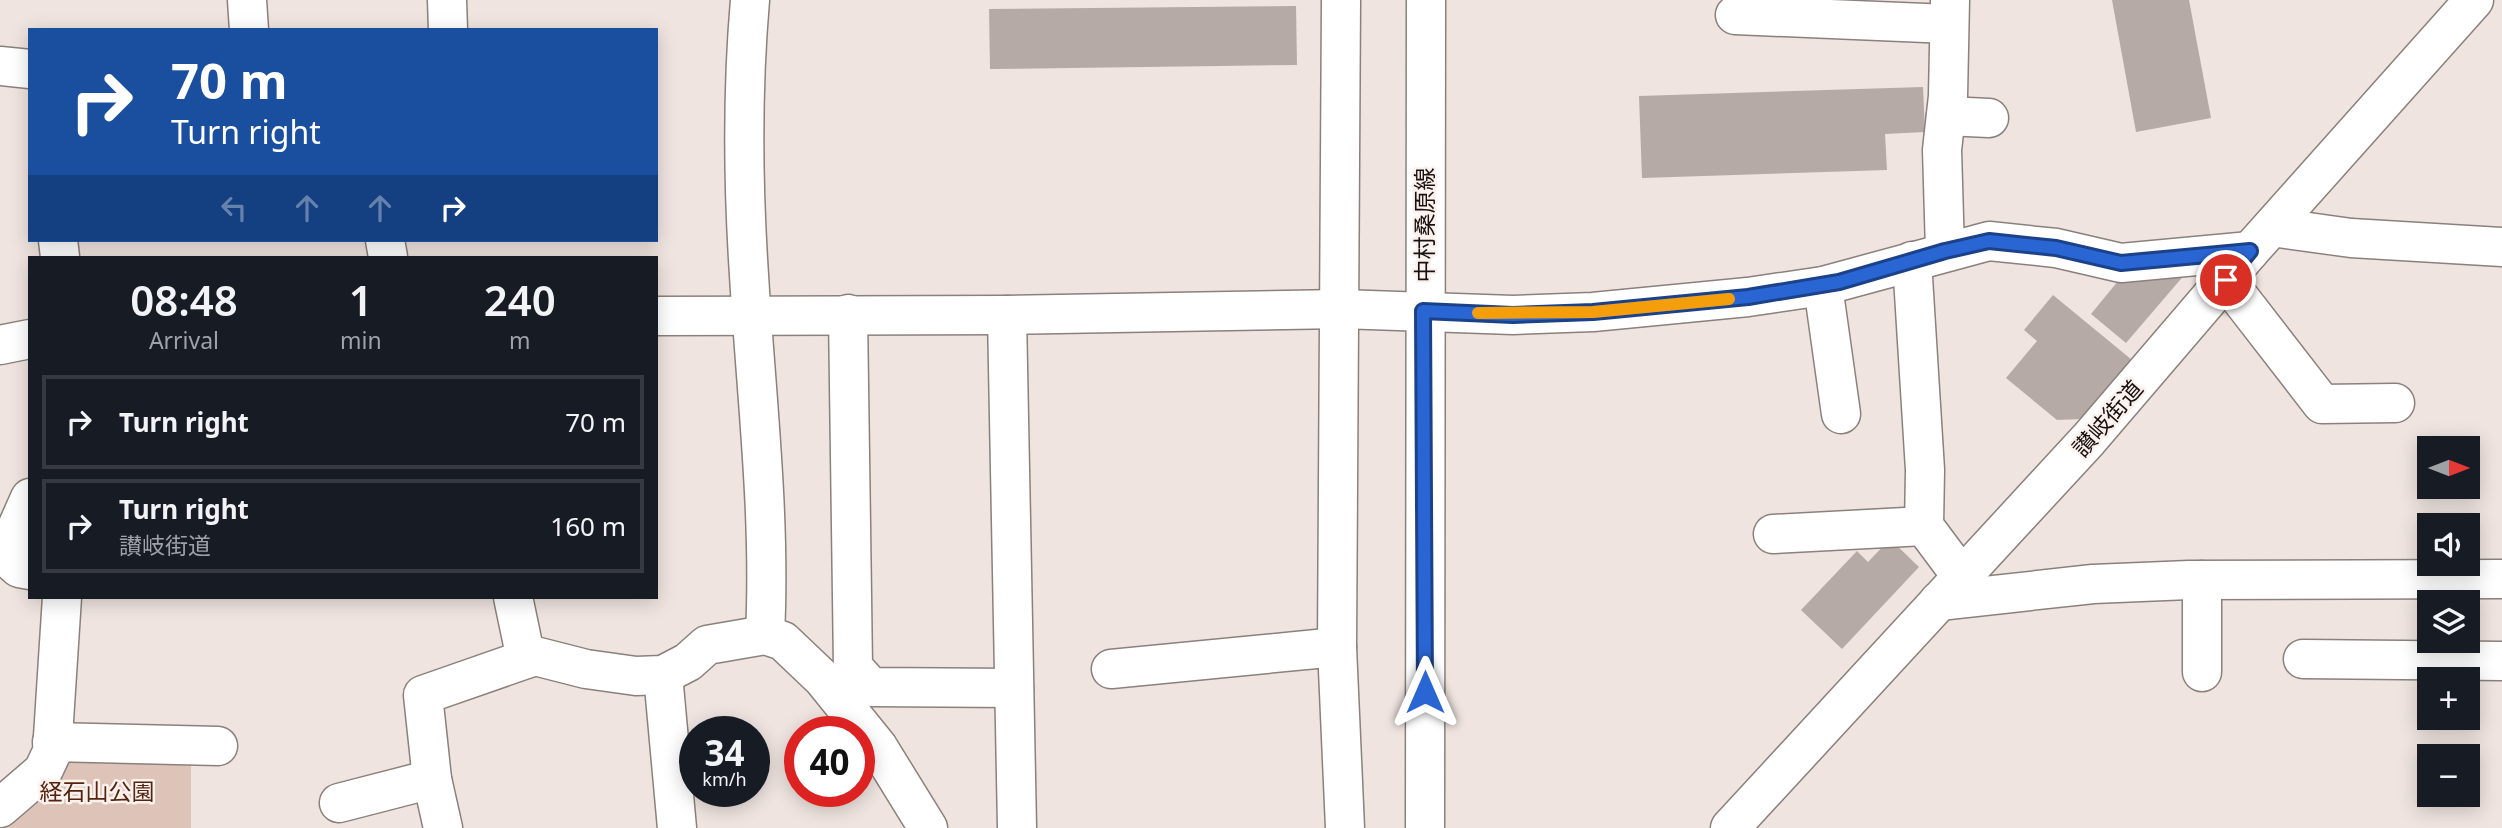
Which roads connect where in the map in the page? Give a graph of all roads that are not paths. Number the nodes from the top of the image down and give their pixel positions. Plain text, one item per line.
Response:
1 (247, 0) edge
2 (447, 0) edge
3 (750, 0) edge
4 (1340, 0) edge
5 (1426, 0) edge
6 (2474, 0) edge
7 (1950, 12) edge
8 (1735, 15) dead end
9 (249, 28) edge
10 (448, 28) edge
11 (0, 66) edge
12 (28, 69) edge
13 (1946, 116) junction
14 (1989, 118) dead end
15 (2261, 239) junction
16 (2502, 247) edge
17 (1928, 256) junction
18 (2226, 280) junction
19 (1823, 286) junction
20 (1341, 309) junction
21 (1423, 311) junction
22 (752, 314) junction
23 (848, 314) junction
24 (1007, 315) junction
25 (658, 316) edge
26 (28, 340) edge
27 (0, 345) edge
28 (2395, 403) dead end
29 (1841, 414) dead end
30 (28, 502) edge
31 (1924, 526) junction
32 (1773, 534) dead end
33 (28, 570) edge
34 (2502, 579) edge
35 (2202, 580) junction
36 (1951, 589) junction
37 (61, 599) edge
38 (513, 599) edge
39 (765, 635) junction
40 (1337, 647) junction
41 (526, 659) junction
42 (2303, 659) dead end
43 (2502, 662) edge
44 (1111, 669) dead end
45 (2202, 672) dead end
46 (663, 675) junction
47 (1014, 688) junction
48 (52, 742) junction
49 (218, 746) dead end
50 (432, 779) junction
51 (339, 803) dead end
52 (0, 808) edge
53 (443, 828) edge
54 (677, 828) edge
55 (928, 828) edge
56 (1017, 828) edge
57 (1345, 828) edge
58 (1425, 828) edge
59 (1730, 828) edge

1 - 9 street
2 - 10 street
3 - 22 street
4 - 20 street
5 - 21 street, 中村桑原線
6 - 15 street, 讃岐街道
7 - 8 street
7 - 13 street
11 - 12 street
13 - 14 street
13 - 17 street
15 - 16 street
15 - 17 street
15 - 18 street, 讃岐街道
17 - 19 street
17 - 31 street
18 - 28 street
18 - 36 street, 讃岐街道
19 - 21 street
19 - 29 street
20 - 21 street
20 - 24 street
20 - 40 street
21 - 58 street, 中村桑原線
22 - 23 street
22 - 25 street
22 - 39 street
23 - 24 street
23 - 47 street
24 - 47 street
26 - 27 street
30 - 33 street
31 - 32 street
31 - 36 street
34 - 35 street
35 - 36 street
35 - 45 street
36 - 59 street, 讃岐街道
37 - 48 street
38 - 41 street
39 - 46 street
39 - 55 street
40 - 44 street
40 - 57 street
41 - 46 street
41 - 50 street
42 - 43 street
46 - 54 street
47 - 56 street
48 - 49 street
48 - 52 street
50 - 51 street
50 - 53 street

